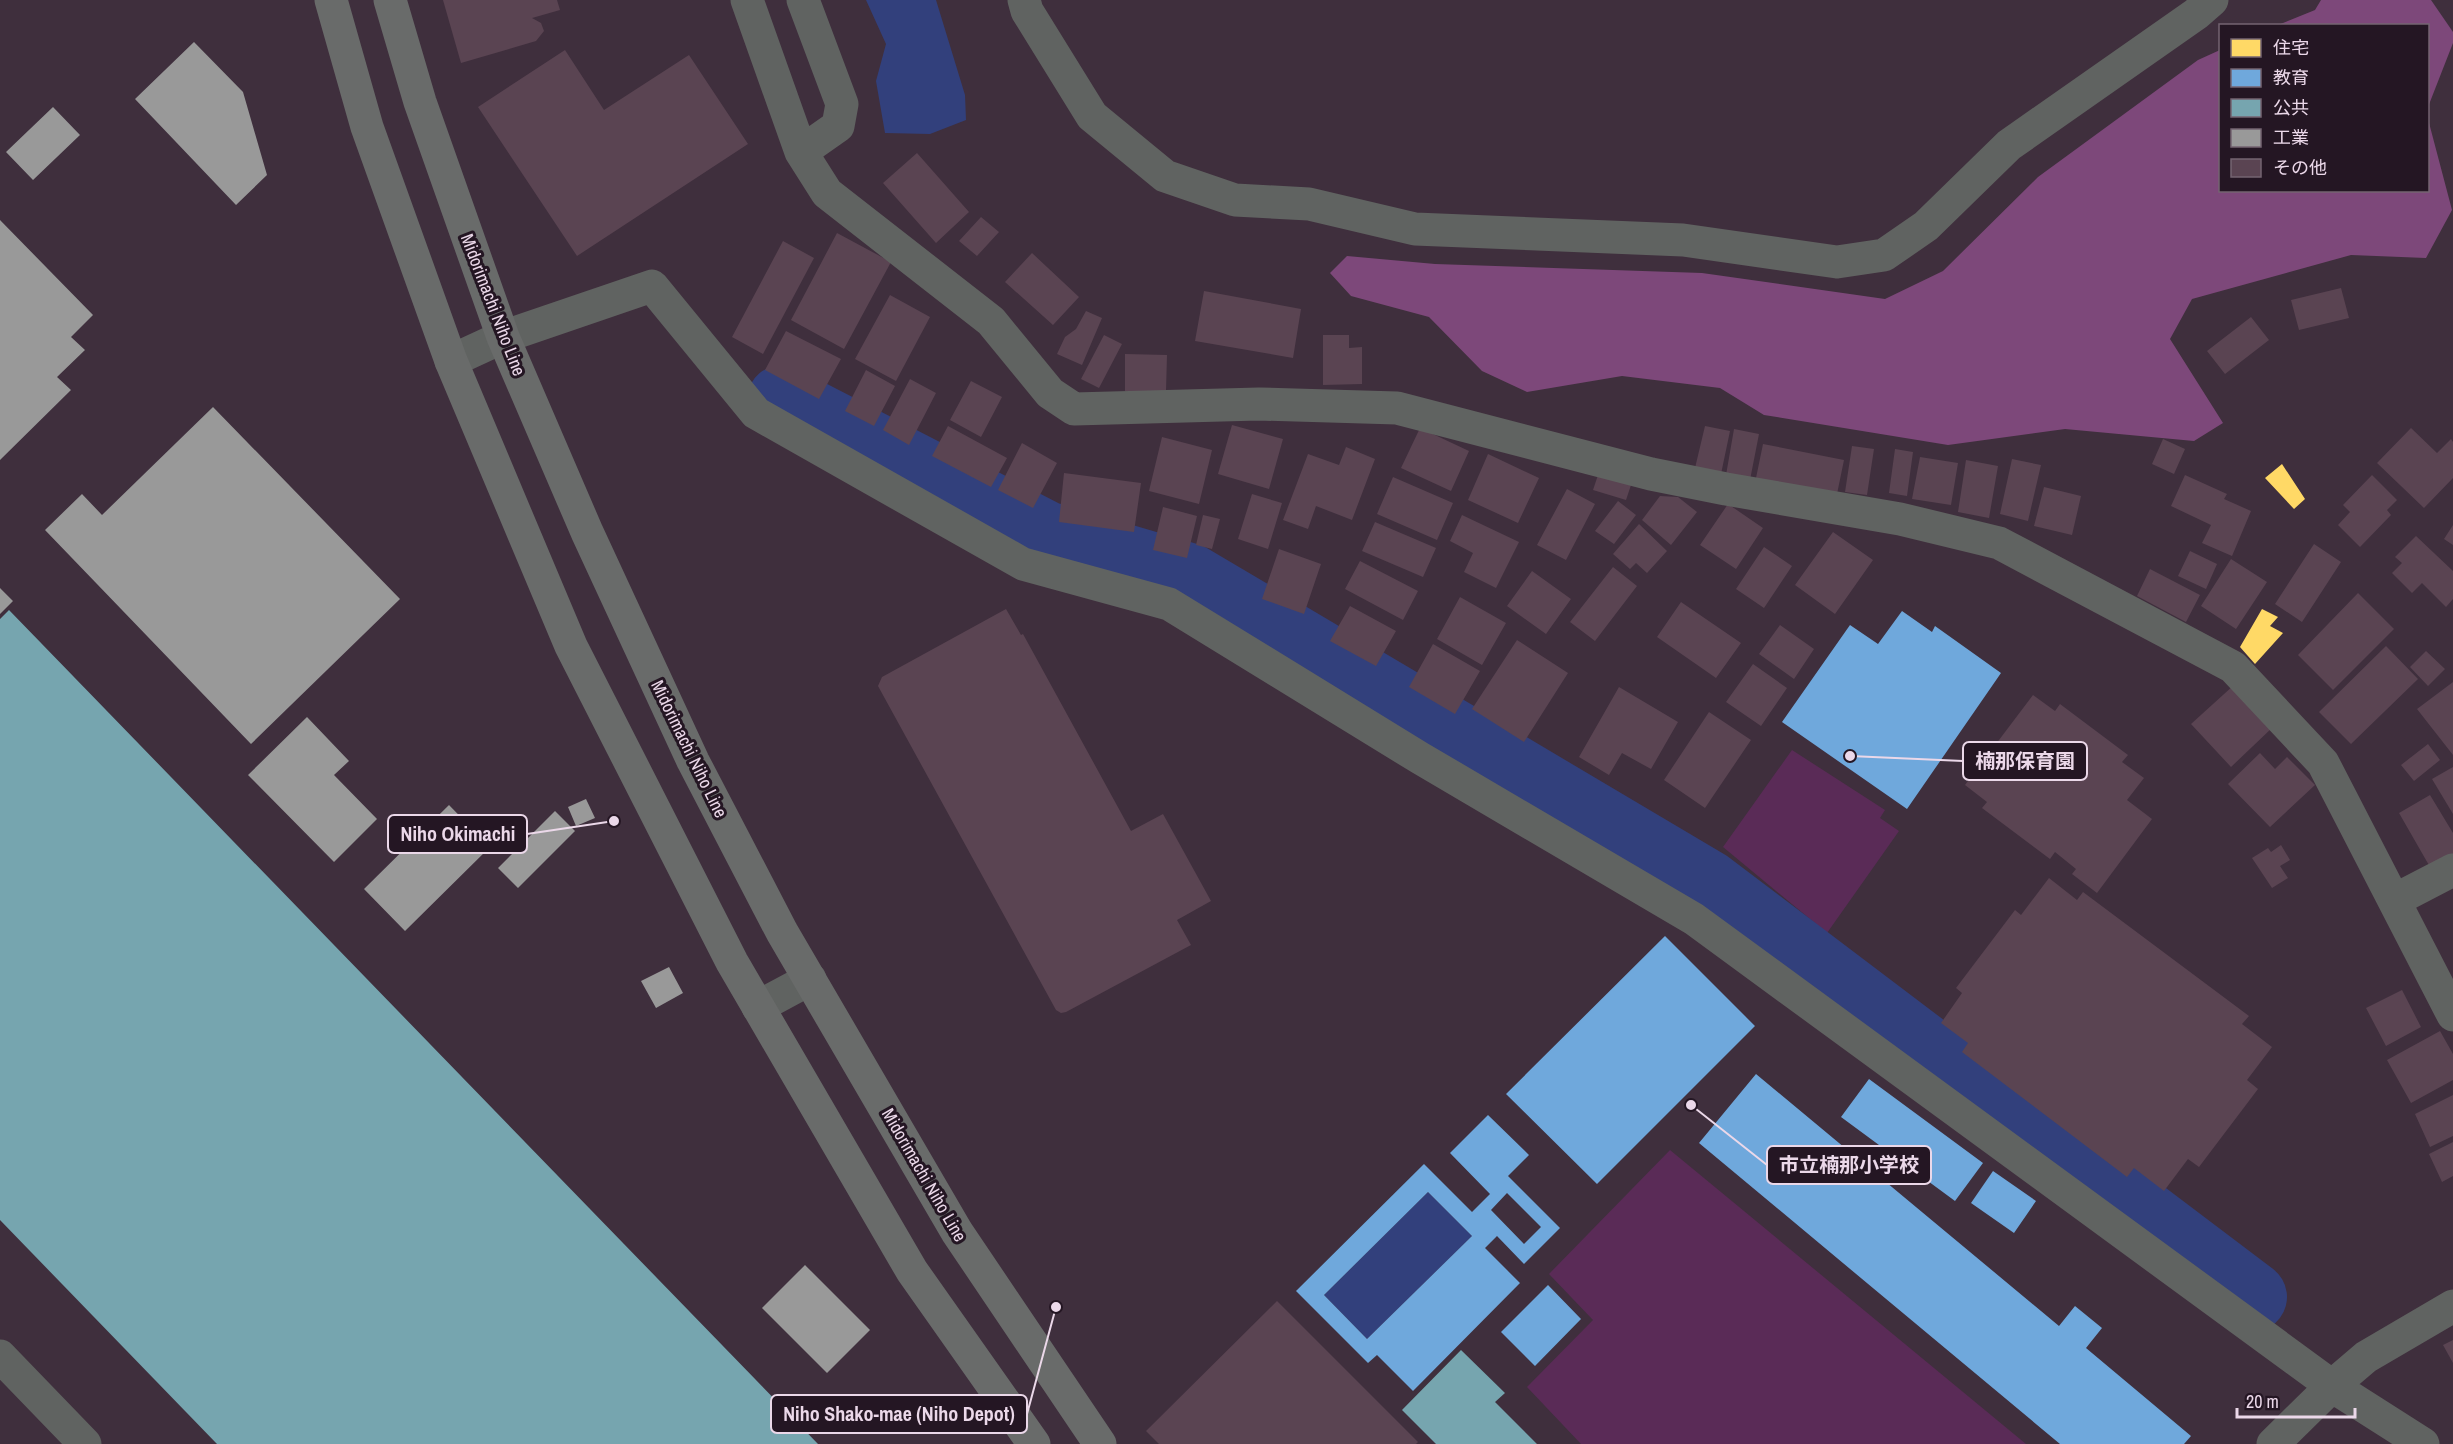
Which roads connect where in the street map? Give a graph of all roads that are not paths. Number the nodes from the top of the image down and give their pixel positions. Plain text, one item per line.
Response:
1 (331, 0) edge
2 (390, 0) edge
3 (747, 0) edge
4 (803, 0) edge
5 (1023, 0) edge
6 (2212, 0) edge
7 (801, 152) junction
8 (503, 337) junction
9 (451, 361) junction
10 (2453, 870) edge
11 (2395, 900) junction
12 (810, 979) junction
13 (758, 1007) junction
14 (2453, 1015) edge
15 (2453, 1306) edge
16 (0, 1356) edge
17 (2332, 1386) junction
18 (85, 1444) edge
19 (1034, 1444) edge
20 (1100, 1444) edge
21 (2273, 1444) edge
22 (2423, 1444) edge

1 - 9 main road
2 - 8 main road, Midorimachi Niho Line
3 - 7 street
4 - 7 street
5 - 6 street
7 - 11 street
8 - 9 street
8 - 12 main road, Midorimachi Niho Line
8 - 17 street
9 - 13 main road
10 - 11 street
11 - 14 street
12 - 13 street
12 - 20 main road, Midorimachi Niho Line
13 - 19 main road
15 - 17 street
16 - 18 street
17 - 21 street
17 - 22 street

